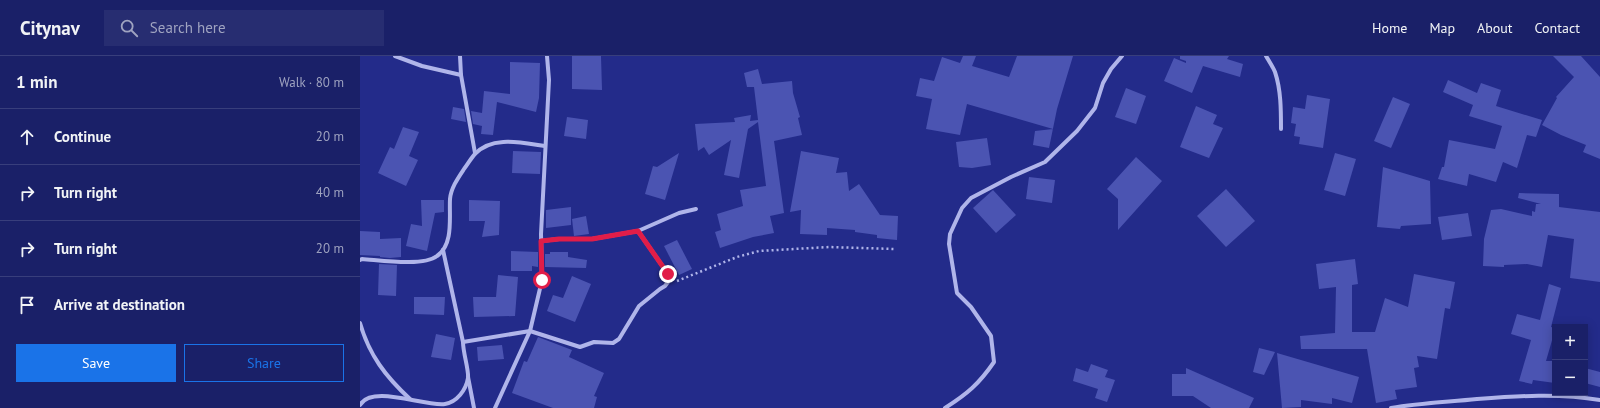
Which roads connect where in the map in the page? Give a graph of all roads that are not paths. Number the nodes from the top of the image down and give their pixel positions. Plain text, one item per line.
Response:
1 (395, 56) edge
2 (460, 56) edge
3 (548, 56) edge
4 (1122, 56) edge
5 (1266, 56) edge
6 (461, 75) junction
7 (1281, 129) dead end
8 (545, 146) junction
9 (475, 153) junction
10 (696, 209) dead end
11 (638, 231) junction
12 (541, 241) junction
13 (443, 250) junction
14 (360, 260) edge
15 (360, 323) edge
16 (530, 331) junction
17 (463, 342) junction
18 (468, 377) junction
19 (410, 399) junction
20 (1600, 400) edge
21 (443, 404) junction
22 (360, 405) edge
23 (447, 408) edge
24 (474, 408) edge
25 (495, 408) edge
26 (945, 408) edge
27 (1391, 408) edge

1 - 6 street
2 - 6 street
3 - 8 street
4 - 26 street
5 - 7 street
6 - 9 street
8 - 9 street
8 - 12 street
9 - 13 street
10 - 11 street
11 - 12 street
11 - 16 street
12 - 16 street
13 - 14 street
13 - 17 street
15 - 19 street
16 - 17 street
16 - 25 street
17 - 18 street
18 - 21 street
18 - 24 street
19 - 21 street
19 - 22 street
20 - 27 street
21 - 23 street

